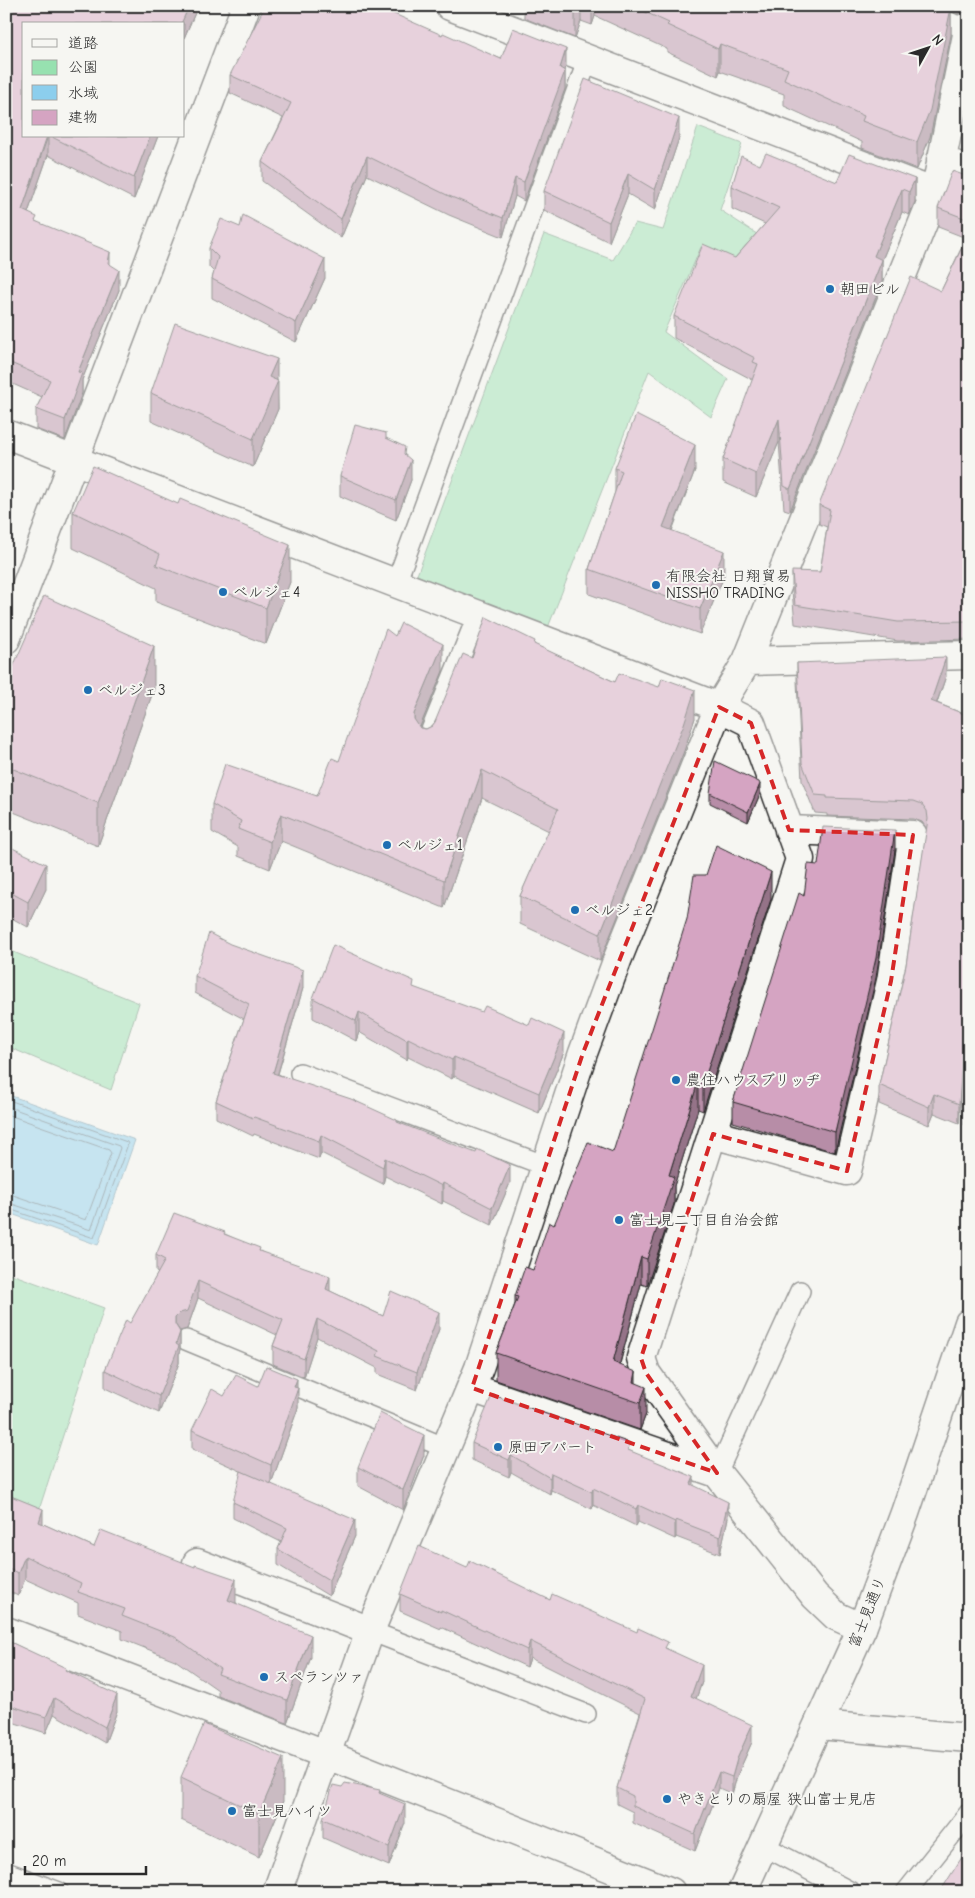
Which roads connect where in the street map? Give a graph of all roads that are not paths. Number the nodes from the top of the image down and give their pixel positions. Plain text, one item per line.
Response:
1 (246, 6) edge
2 (450, 6) edge
3 (913, 6) edge
4 (968, 27) edge
5 (588, 59) junction
6 (941, 160) junction
7 (969, 170) edge
8 (935, 193) junction
9 (6, 434) edge
10 (74, 460) junction
11 (396, 583) junction
12 (478, 614) junction
13 (6, 639) edge
14 (969, 655) edge
15 (747, 661) junction
16 (719, 707) junction
17 (425, 745) edge
18 (790, 830) junction
19 (300, 1073) dead end
20 (713, 1134) junction
21 (546, 1166) junction
22 (800, 1291) dead end
23 (969, 1323) edge
24 (186, 1340) dead end
25 (472, 1388) junction
26 (446, 1448) junction
27 (717, 1473) junction
28 (197, 1563) dead end
29 (862, 1628) junction
30 (6, 1631) edge
31 (370, 1631) junction
32 (586, 1714) dead end
33 (819, 1725) junction
34 (969, 1738) edge
35 (325, 1754) junction
36 (969, 1813) edge
37 (764, 1846) junction
38 (6, 1872) edge
39 (59, 1892) edge
40 (277, 1892) edge
41 (671, 1892) edge
42 (742, 1892) edge
43 (851, 1892) edge
44 (906, 1892) edge

1 - 10 street
2 - 5 street
3 - 4 lane
4 - 6 street
5 - 8 street
5 - 11 lane
6 - 7 street
6 - 8 street
8 - 15 street
9 - 10 street
10 - 11 street
10 - 13 street
11 - 12 street
12 - 16 street
12 - 17 lane
14 - 15 street
15 - 16 street
16 - 18 street
16 - 21 street
18 - 20 street
18 - 20 street
19 - 21 lane
20 - 27 street
21 - 25 street
22 - 27 lane
23 - 29 street, 富士見通り
24 - 26 lane
25 - 26 street
25 - 27 street
26 - 31 street
27 - 29 street
28 - 31 street
29 - 33 street, 富士見通り
30 - 35 street
31 - 32 lane
31 - 35 street
33 - 34 street
33 - 37 street, 富士見通り
35 - 40 street
35 - 41 street
36 - 44 lane
37 - 42 street, 富士見通り
37 - 43 lane
38 - 39 lane

